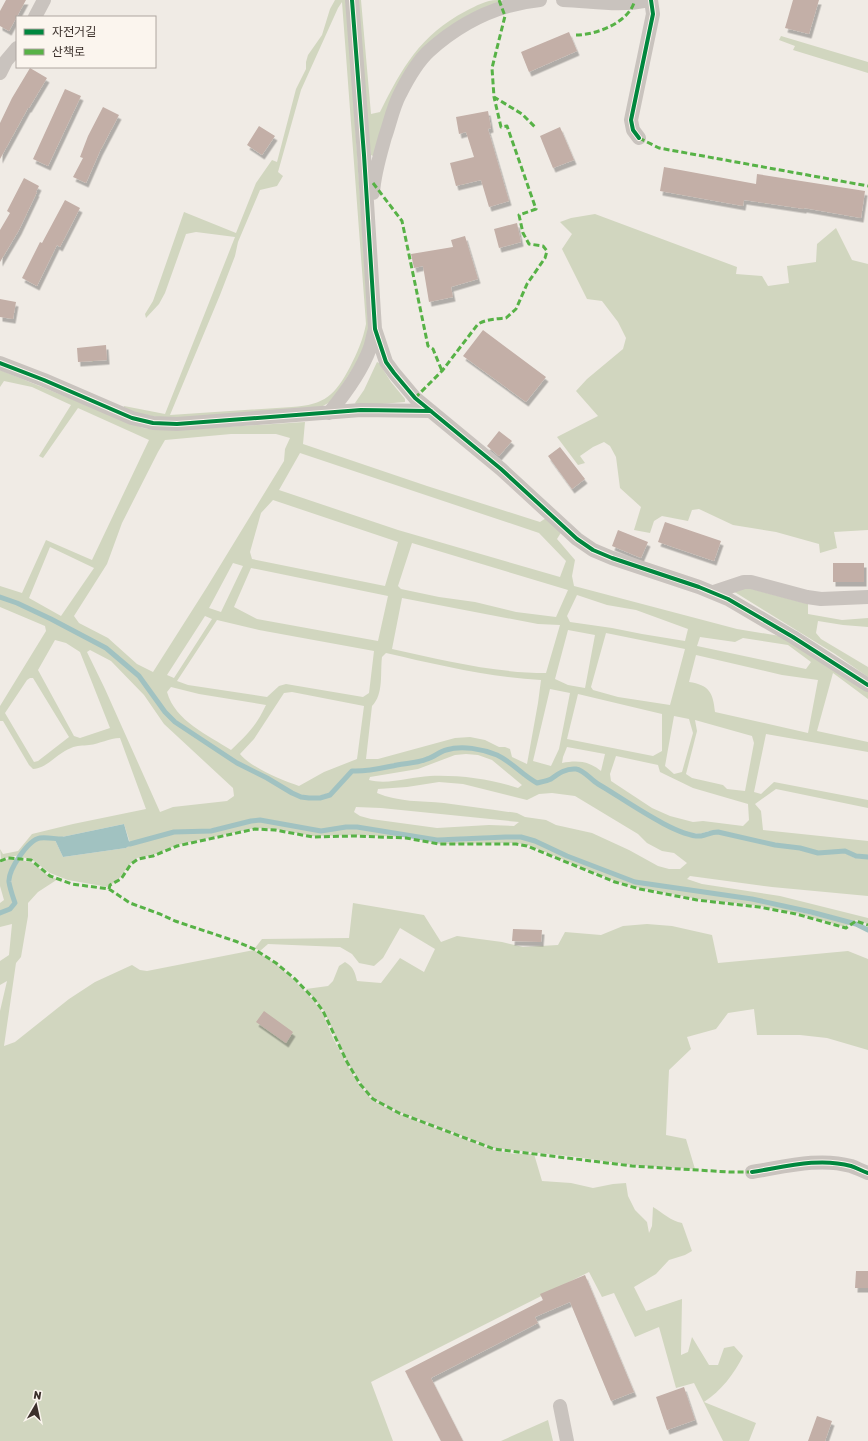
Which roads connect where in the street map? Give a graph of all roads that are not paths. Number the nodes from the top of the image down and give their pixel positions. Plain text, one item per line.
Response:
1 (44, 0) edge
2 (352, 0) edge
3 (540, 0) edge
4 (563, 0) edge
5 (650, 0) edge
6 (36, 16) edge
7 (16, 49) edge
8 (0, 73) edge
9 (639, 138) dead end
10 (370, 242) junction
11 (375, 329) junction
12 (0, 363) edge
13 (431, 411) junction
14 (329, 412) junction
15 (714, 592) junction
16 (868, 597) edge
17 (868, 685) edge
18 (752, 1172) dead end
19 (868, 1173) edge
20 (560, 1406) dead end
21 (567, 1441) edge

1 - 6 street
2 - 10 street
3 - 10 street
4 - 5 street
5 - 9 street
7 - 8 street
10 - 11 street
11 - 13 street
11 - 14 street
12 - 14 street
13 - 14 street
13 - 15 street
15 - 16 street
15 - 17 street
18 - 19 street
20 - 21 street

